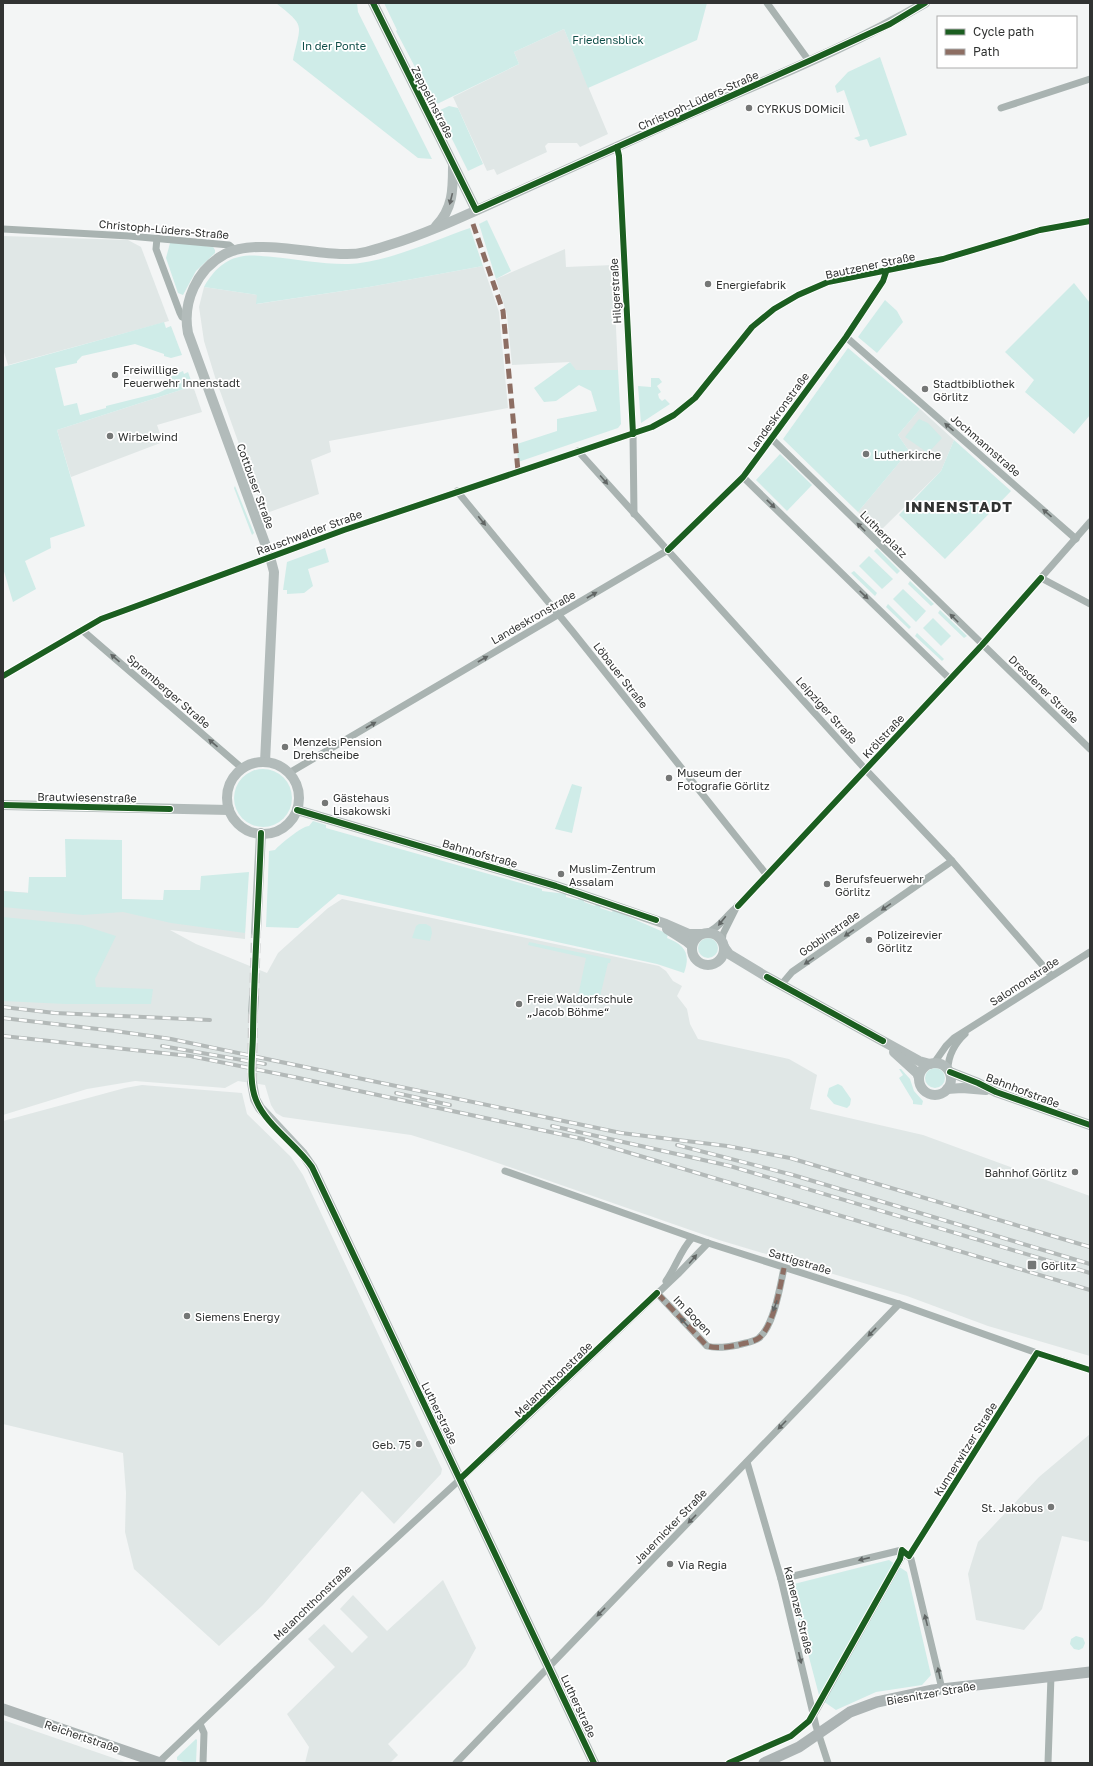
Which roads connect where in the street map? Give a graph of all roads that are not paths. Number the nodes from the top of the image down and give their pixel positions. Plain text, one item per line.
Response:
1 (372, 3) edge
2 (767, 3) edge
3 (925, 3) edge
4 (810, 61) junction
5 (1090, 79) edge
6 (1000, 108) dead end
7 (617, 147) junction
8 (453, 165) junction
9 (476, 210) junction
10 (1090, 221) edge
11 (433, 228) junction
12 (3, 229) edge
13 (157, 238) junction
14 (235, 250) junction
15 (886, 272) junction
16 (187, 318) junction
17 (846, 337) junction
18 (633, 434) junction
19 (771, 438) junction
20 (578, 451) junction
21 (743, 477) junction
22 (457, 491) junction
23 (634, 514) junction
24 (1090, 522) edge
25 (1076, 539) junction
26 (668, 550) junction
27 (270, 557) junction
28 (1041, 578) junction
29 (1090, 604) edge
30 (559, 615) junction
31 (82, 630) junction
32 (982, 645) junction
33 (3, 676) edge
34 (950, 679) junction
35 (1090, 749) edge
36 (265, 762) junction
37 (243, 769) junction
38 (865, 769) junction
39 (289, 773) junction
40 (3, 805) edge
41 (229, 810) junction
42 (296, 810) junction
43 (261, 833) junction
44 (952, 861) junction
45 (766, 874) junction
46 (738, 906) junction
47 (656, 920) junction
48 (256, 932) tunnel mouth
49 (703, 934) junction
50 (723, 944) junction
51 (692, 946) junction
52 (1090, 952) edge
53 (716, 962) junction
54 (1051, 975) junction
55 (767, 977) junction
56 (781, 984) junction
57 (254, 998) tunnel mouth
58 (254, 1011) tunnel mouth
59 (971, 1029) junction
60 (883, 1041) junction
61 (932, 1063) junction
62 (949, 1071) junction
63 (919, 1078) junction
64 (252, 1083) tunnel mouth
65 (947, 1089) junction
66 (996, 1092) junction
67 (1090, 1125) edge
68 (505, 1171) dead end
69 (692, 1238) junction
70 (708, 1243) junction
71 (784, 1268) junction
72 (657, 1293) junction
73 (899, 1304) junction
74 (1037, 1353) junction
75 (1090, 1370) edge
76 (746, 1462) junction
77 (461, 1478) junction
78 (909, 1556) junction
79 (781, 1579) junction
80 (549, 1666) junction
81 (1090, 1672) edge
82 (1051, 1676) junction
83 (942, 1689) junction
84 (3, 1709) edge
85 (200, 1724) junction
86 (818, 1734) junction
87 (159, 1763) edge
88 (203, 1763) edge
89 (456, 1763) edge
90 (594, 1763) edge
91 (764, 1763) edge
92 (828, 1763) edge
93 (1048, 1763) edge

1 - 8 street, Zeppelinstraße
2 - 4 street
3 - 4 street, Christoph-Lüders-Straße
4 - 7 street, Christoph-Lüders-Straße
5 - 6 street
7 - 9 street, Christoph-Lüders-Straße
7 - 18 street, Hilgerstraße
8 - 9 street, Zeppelinstraße
8 -> 11 street
9 - 11 street, Christoph-Lüders-Straße
10 - 15 street, Bautzener Straße
11 - 14 street, Christoph-Lüders-Straße
12 - 13 street, Christoph-Lüders-Straße
13 - 14 street, Christoph-Lüders-Straße
13 - 16 street, Cottbuser Straße
14 - 16 street, Cottbuser Straße
15 - 17 street, Landeskronstraße
15 - 18 street, Bautzener Straße
16 - 27 street, Cottbuser Straße
17 - 19 street, Landeskronstraße
25 -> 17 street, Jochmannstraße
18 - 20 street, Rauschwalder Straße
18 - 23 street
19 - 21 street, Landeskronstraße
32 -> 19 street, Lutherplatz
20 - 22 street, Rauschwalder Straße
20 -> 23 street, Leipziger Straße
21 - 26 street, Landeskronstraße
21 -> 34 street
22 - 27 street, Rauschwalder Straße
22 -> 30 street, Löbauer Straße
23 - 26 street, Leipziger Straße
24 - 25 street, Krölstraße
25 - 28 street, Krölstraße
30 -> 26 street, Landeskronstraße
26 - 38 street, Leipziger Straße
27 - 31 street, Rauschwalder Straße
27 - 36 street, Cottbuser Straße
28 - 29 street
28 - 32 street, Krölstraße
39 -> 30 street, Landeskronstraße
30 - 45 street, Löbauer Straße
31 - 33 street, Rauschwalder Straße
37 -> 31 street, Spremberger Straße
32 - 34 street, Krölstraße
32 - 35 street, Dresdener Straße
34 - 38 street, Krölstraße
36 - 37 street
36 - 39 street
37 - 41 street
38 - 44 street, Leipziger Straße
38 - 45 street, Krölstraße
39 - 42 street
40 - 41 street, Brautwiesenstraße
41 - 43 street
42 - 43 street
42 - 47 street, Bahnhofstraße
43 - 48 street
44 - 54 street, Leipziger Straße
44 -> 56 street, Gobbinstraße
45 - 46 street, Krölstraße
46 -> 49 street, Krölstraße
46 - 50 street, Krölstraße
47 - 49 street, Bahnhofstraße
47 - 51 street, Bahnhofstraße
49 - 50 street
49 - 51 street, Krölstraße
50 - 53 street, Krölstraße
50 - 55 street, Bahnhofstraße
51 - 53 street
52 - 54 street, Salomonstraße
53 - 55 street, Bahnhofstraße
54 - 59 street, Salomonstraße
55 - 56 street, Bahnhofstraße
56 - 60 street, Bahnhofstraße
57 - 58 street
59 - 61 street, Salomonstraße
59 - 62 street, Salomonstraße
60 - 61 street, Bahnhofstraße
60 - 63 street, Bahnhofstraße
61 - 62 street, Bahnhofstraße
61 - 63 street
62 - 65 street
62 - 66 street, Bahnhofstraße
63 - 65 street, Bahnhofstraße
64 - 77 street, Lutherstraße
65 - 66 street, Bahnhofstraße
66 - 67 street, Bahnhofstraße
68 - 69 street, Sattigstraße
69 - 70 street, Sattigstraße
69 - 72 street, Melanchthonstraße
70 - 71 street, Sattigstraße
72 -> 70 street, Melanchthonstraße
71 -> 72 street, Im Bogen
71 - 73 street, Sattigstraße
72 - 77 street, Melanchthonstraße
73 - 74 street, Sattigstraße
73 -> 76 street, Jauernicker Straße
74 - 75 street, Sattigstraße
74 - 78 street, Kunnerwitzer Straße
76 - 79 street, Kamenzer Straße
76 -> 80 street, Jauernicker Straße
77 - 80 street, Lutherstraße
77 - 85 street, Melanchthonstraße
78 -> 79 street
83 -> 78 street
79 -> 86 street, Kamenzer Straße
80 - 89 street, Jauernicker Straße
80 - 90 street, Lutherstraße
81 - 82 main road, Biesnitzer Straße
82 - 83 main road, Biesnitzer Straße
82 - 93 street
83 - 86 main road, Biesnitzer Straße
84 - 87 main road, Reichertstraße
85 - 87 street, Melanchthonstraße
85 - 88 street
86 - 91 main road, Biesnitzer Straße
86 - 92 street, Kamenzer Straße

